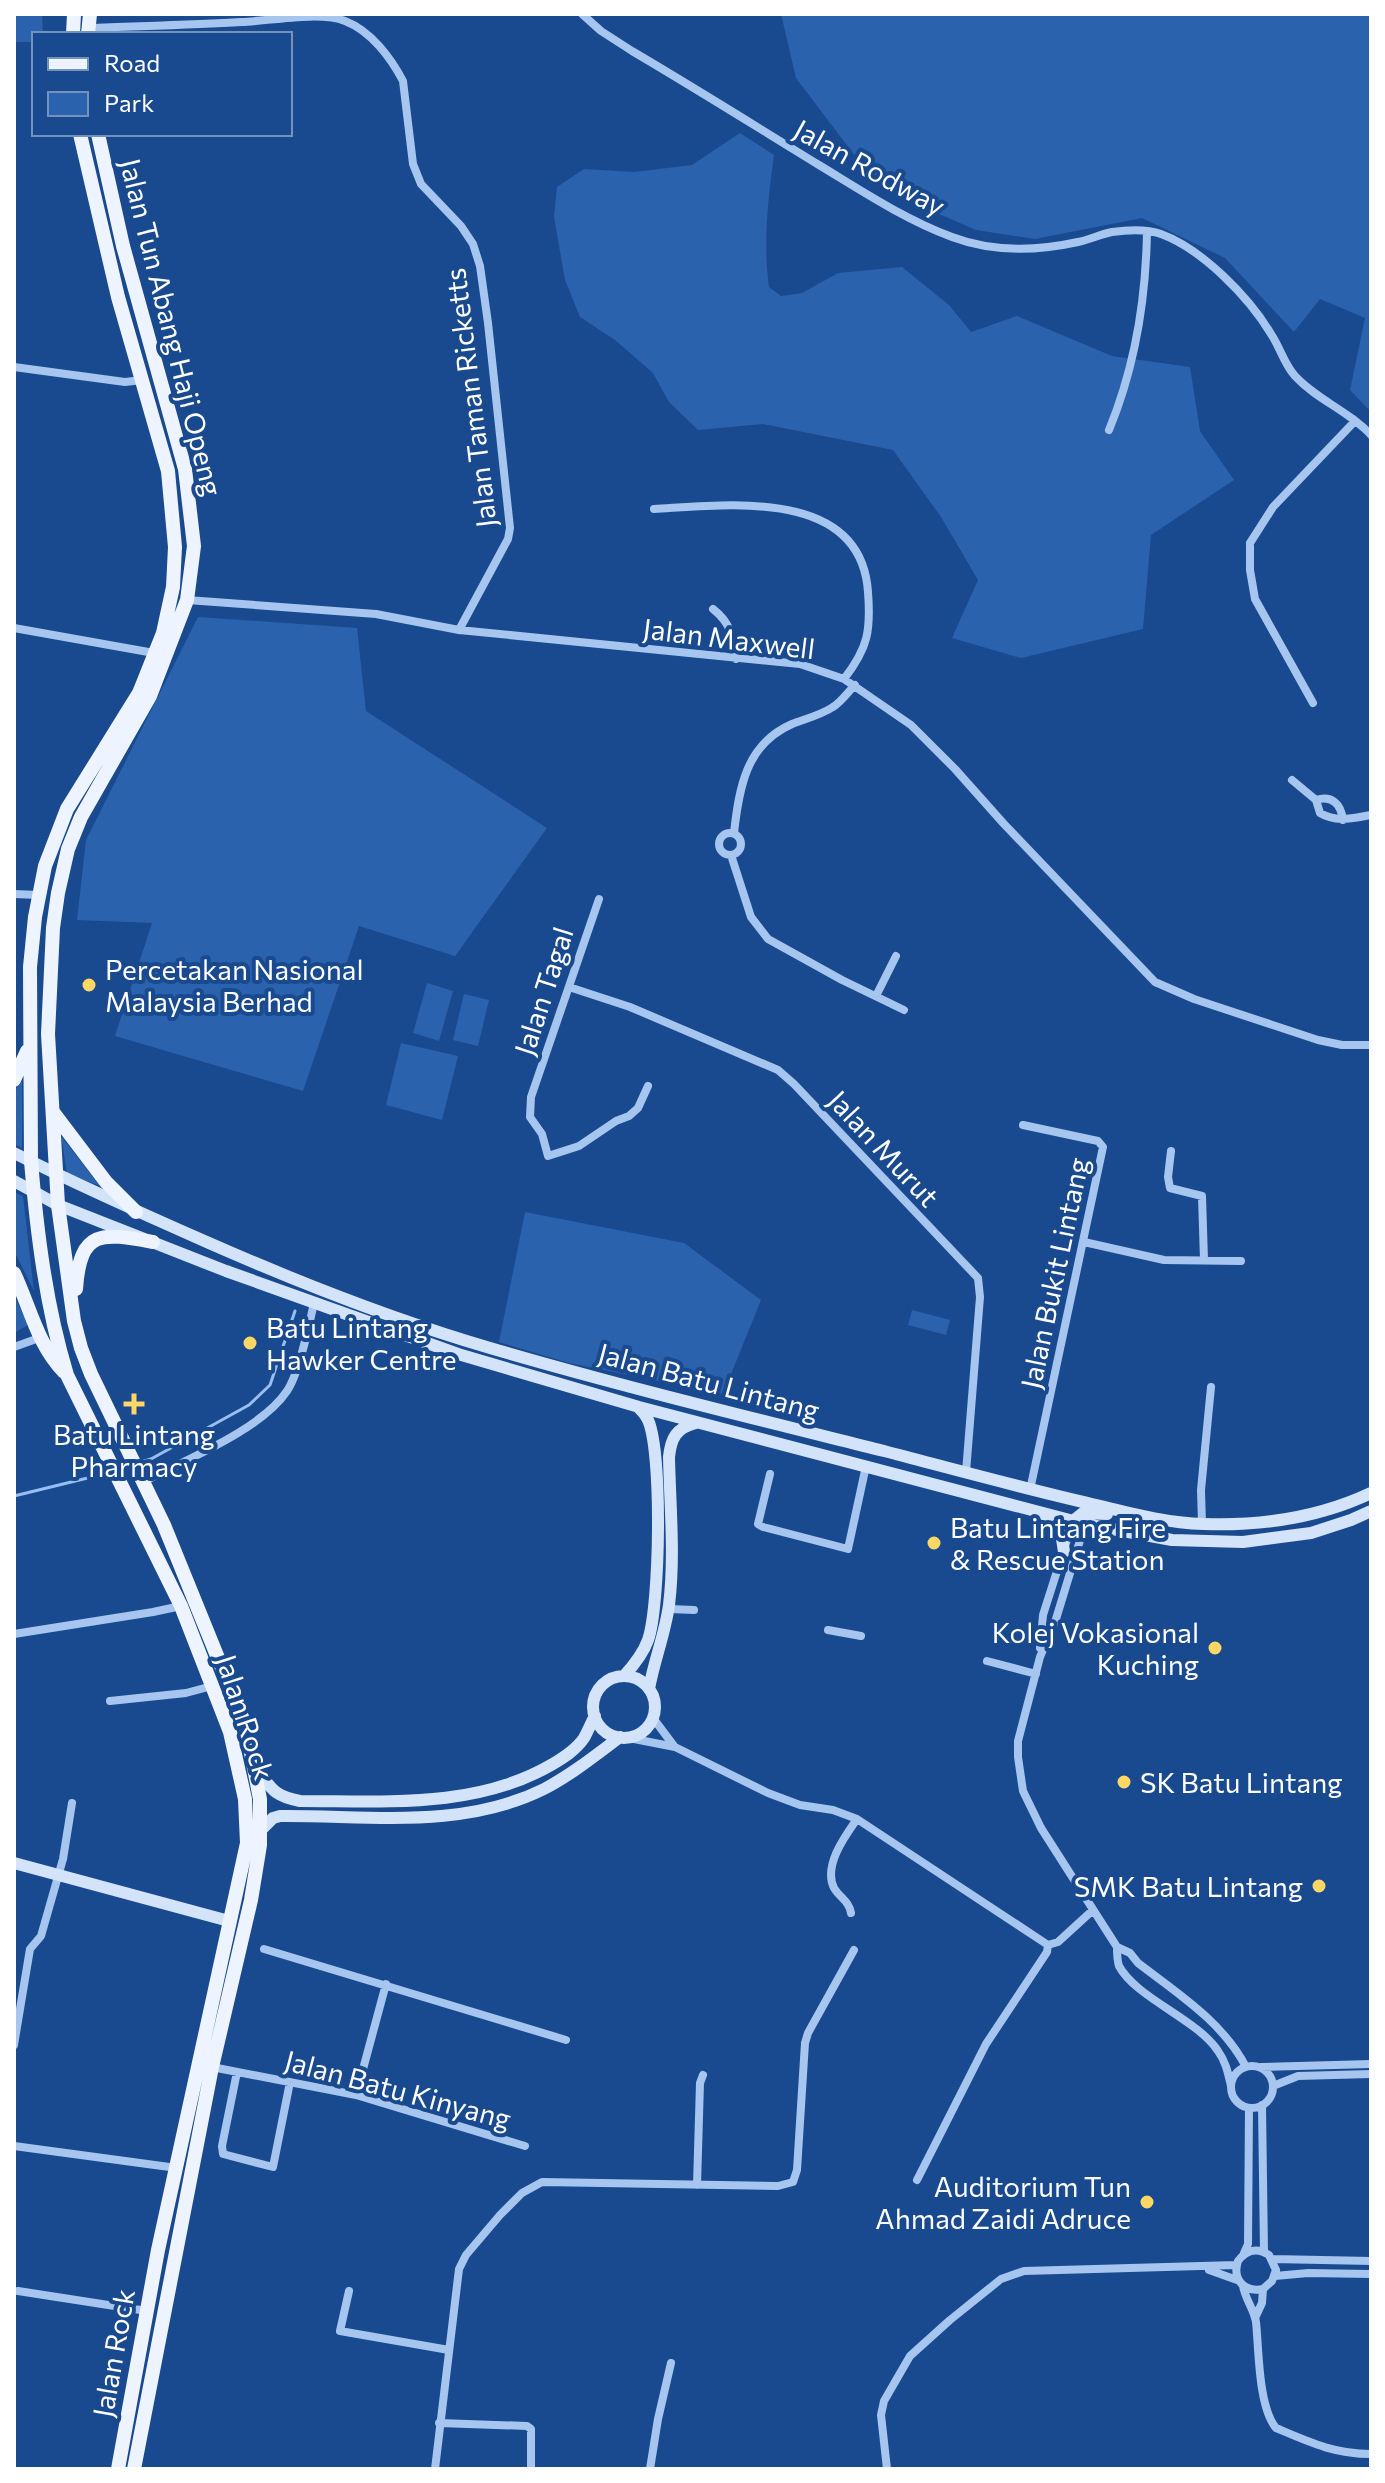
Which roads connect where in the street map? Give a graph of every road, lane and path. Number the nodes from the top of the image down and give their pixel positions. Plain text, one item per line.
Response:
1 (582, 14) edge
2 (89, 25) edge
3 (80, 136) edge
4 (98, 136) edge
5 (1147, 231) junction
6 (14, 367) edge
7 (142, 380) junction
8 (1355, 421) junction
9 (1109, 430) dead end
10 (1371, 435) edge
11 (654, 509) dead end
12 (187, 600) junction
13 (713, 609) dead end
14 (14, 628) edge
15 (459, 630) junction
16 (154, 653) junction
17 (736, 659) junction
18 (844, 679) junction
19 (855, 685) junction
20 (1313, 703) dead end
21 (1292, 780) dead end
22 (1316, 800) junction
23 (1371, 815) edge
24 (1343, 820) junction
25 (734, 833) junction
26 (731, 855) junction
27 (14, 894) edge
28 (39, 895) junction
29 (599, 899) dead end
30 (896, 956) dead end
31 (569, 987) junction
32 (876, 996) junction
33 (904, 1010) dead end
34 (31, 1040) junction
35 (1371, 1045) edge
36 (14, 1080) edge
37 (648, 1086) dead end
38 (53, 1111) junction
39 (1023, 1125) dead end
40 (1171, 1151) dead end
41 (14, 1153) edge
42 (31, 1161) junction
43 (57, 1174) junction
44 (14, 1181) edge
45 (33, 1192) junction
46 (58, 1205) junction
47 (136, 1212) junction
48 (153, 1242) junction
49 (1084, 1242) junction
50 (1204, 1260) junction
51 (1241, 1261) dead end
52 (14, 1273) edge
53 (314, 1303) junction
54 (74, 1321) junction
55 (39, 1338) junction
56 (14, 1347) edge
57 (67, 1375) junction
58 (1211, 1387) dead end
59 (639, 1407) junction
60 (699, 1423) junction
61 (866, 1466) junction
62 (966, 1472) junction
63 (770, 1474) dead end
64 (141, 1478) junction
65 (1030, 1490) junction
66 (1371, 1493) edge
67 (1047, 1494) junction
68 (1371, 1511) edge
69 (1041, 1512) junction
70 (1138, 1515) junction
71 (1081, 1519) junction
72 (1202, 1524) junction
73 (1064, 1552) junction
74 (181, 1606) junction
75 (669, 1609) junction
76 (694, 1610) dead end
77 (1043, 1615) junction
78 (1056, 1619) junction
79 (828, 1630) dead end
80 (14, 1634) edge
81 (861, 1636) dead end
82 (1040, 1657) junction
83 (987, 1661) dead end
84 (1036, 1674) junction
85 (624, 1676) junction
86 (212, 1686) junction
87 (649, 1689) junction
88 (110, 1701) dead end
89 (595, 1716) junction
90 (653, 1718) junction
91 (624, 1737) junction
92 (675, 1747) junction
93 (255, 1767) junction
94 (72, 1803) dead end
95 (857, 1819) junction
96 (260, 1831) junction
97 (14, 1863) edge
98 (58, 1875) junction
99 (1093, 1910) junction
100 (851, 1913) dead end
101 (229, 1921) junction
102 (1048, 1945) junction
103 (1117, 1947) junction
104 (264, 1949) dead end
105 (854, 1950) dead end
106 (386, 1984) junction
107 (566, 2040) dead end
108 (14, 2045) edge
109 (1371, 2064) edge
110 (1256, 2066) junction
111 (212, 2067) junction
112 (1246, 2067) junction
113 (237, 2072) junction
114 (1371, 2074) edge
115 (703, 2075) dead end
116 (290, 2082) junction
117 (1231, 2086) junction
118 (1273, 2086) junction
119 (356, 2095) junction
120 (1262, 2105) junction
121 (1249, 2108) junction
122 (14, 2146) edge
123 (525, 2146) dead end
124 (177, 2168) junction
125 (917, 2180) dead end
126 (697, 2185) junction
127 (1264, 2252) junction
128 (1244, 2254) junction
129 (1272, 2259) junction
130 (1371, 2261) edge
131 (1236, 2265) junction
132 (1196, 2268) junction
133 (1371, 2274) edge
134 (1275, 2276) junction
135 (1240, 2283) junction
136 (1263, 2289) junction
137 (18, 2291) dead end
138 (349, 2291) dead end
139 (147, 2311) junction
140 (1255, 2318) junction
141 (449, 2350) junction
142 (671, 2363) dead end
143 (439, 2423) junction
144 (1371, 2454) edge
145 (118, 2469) edge
146 (134, 2469) edge
147 (435, 2469) edge
148 (531, 2469) edge
149 (650, 2469) edge
150 (887, 2469) edge

1 - 5 street, Jalan Rodway
2 - 15 street, Jalan Taman Ricketts
3 - 7 main road, Jalan Tun Abang Haji Openg
4 - 12 main road, Jalan Tun Abang Haji Openg
5 - 8 street, Jalan Rodway
5 - 9 street
6 - 7 street
7 - 16 main road, Jalan Tun Abang Haji Openg
8 - 10 street, Jalan Rodway
8 - 20 street
11 - 18 street
12 - 15 street, Jalan Maxwell
12 - 38 main road, Jalan Tun Abang Haji Openg
13 - 17 street
14 - 16 street
15 - 17 street, Jalan Maxwell
16 - 28 main road, Jalan Tun Abang Haji Openg
17 - 18 street, Jalan Maxwell
18 - 19 street, Jalan Maxwell
19 - 25 street
19 - 35 street, Jalan Maxwell
21 - 22 street
22 - 24 street
22 - 24 street
23 - 24 street
25 - 26 street
25 - 26 street
26 - 32 street
27 - 28 street
28 - 34 main road, Jalan Tun Abang Haji Openg
29 - 31 street, Jalan Tagal
30 - 32 street
31 - 37 street, Jalan Tagal
31 - 62 street, Jalan Murut
32 - 33 street
34 - 36 main road
34 - 42 main road, Jalan Tun Abang Haji Openg
38 - 43 main road, Jalan Tun Abang Haji Openg
38 - 47 main road
39 - 49 street, Jalan Bukit Lintang
40 - 50 street
41 - 42 main road, Jalan Batu Lintang
42 - 43 main road, Jalan Batu Lintang
42 - 45 main road, Jalan Tun Abang Haji Openg
43 - 46 main road, Jalan Tun Abang Haji Openg
43 - 47 main road, Jalan Batu Lintang
44 - 45 main road, Jalan Batu Lintang
45 - 46 main road, Jalan Batu Lintang
45 - 57 main road, Jalan Rock
46 - 48 main road, Jalan Batu Lintang
46 - 54 main road, Jalan Rock
47 - 62 main road, Jalan Batu Lintang
48 - 53 main road, Jalan Batu Lintang
48 - 54 main road
49 - 50 street
49 - 65 street, Jalan Bukit Lintang
50 - 51 street
52 - 55 main road
53 - 59 main road, Jalan Batu Lintang
53 - 64 street
54 - 64 main road, Jalan Rock
55 - 56 street
55 - 57 main road
57 - 74 main road, Jalan Rock
58 - 72 street
59 - 60 main road, Jalan Batu Lintang
59 - 85 main road
60 - 61 main road, Jalan Batu Lintang
60 - 75 main road
61 - 63 street
61 - 69 main road, Jalan Batu Lintang
62 - 65 main road, Jalan Batu Lintang
64 - 93 main road, Jalan Rock
65 - 67 main road, Jalan Batu Lintang
66 - 72 main road, Jalan Batu Lintang
67 - 70 main road, Jalan Batu Lintang
67 - 71 main road
68 - 71 main road, Jalan Batu Lintang
69 - 71 main road, Jalan Batu Lintang
69 - 73 main road
70 - 71 main road
70 - 72 main road, Jalan Batu Lintang
71 - 73 street
71 - 78 street
73 - 77 street
74 - 80 street
74 - 86 main road, Jalan Rock
75 - 76 street
75 - 87 main road
77 - 78 street
77 - 82 street
78 - 82 street
79 - 81 street
82 - 84 street
83 - 84 street
84 - 99 street
85 - 87 main road
85 - 89 main road
86 - 88 street
86 - 101 main road, Jalan Rock
87 - 90 main road
89 - 91 main road
89 - 93 main road
90 - 91 main road
90 - 92 street
91 - 92 street
91 - 96 main road
92 - 95 street
93 - 96 main road, Jalan Rock
94 - 98 street
95 - 100 street
95 - 102 street
96 - 111 main road, Jalan Rock
97 - 98 main road
98 - 101 main road
98 - 108 street
99 - 102 street
99 - 103 street
101 - 124 main road, Jalan Rock
102 - 125 street
103 - 112 street
103 - 117 street
104 - 106 street
105 - 126 street
106 - 107 street
106 - 119 street
109 - 110 street
110 - 112 street
110 - 118 street
111 - 113 street, Jalan Batu Kinyang
111 - 146 main road, Jalan Rock
112 - 117 street
113 - 116 street, Jalan Batu Kinyang
113 - 116 street
114 - 118 street
115 - 126 street
116 - 119 street, Jalan Batu Kinyang
117 - 121 street
118 - 120 street
119 - 123 street, Jalan Batu Kinyang
120 - 121 street
120 - 127 street
121 - 128 street
122 - 124 street
124 - 139 main road, Jalan Rock
126 - 141 street
127 - 128 street
127 - 129 street
128 - 131 street
129 - 130 street
129 - 134 street
131 - 132 street
131 - 135 street
132 - 135 street
132 - 150 street
133 - 134 street
134 - 136 street
135 - 136 street
135 - 140 street
136 - 140 street
137 - 139 street
138 - 141 street
139 - 145 main road, Jalan Rock
140 - 144 street
141 - 143 street
142 - 149 street
143 - 147 street
143 - 148 street

